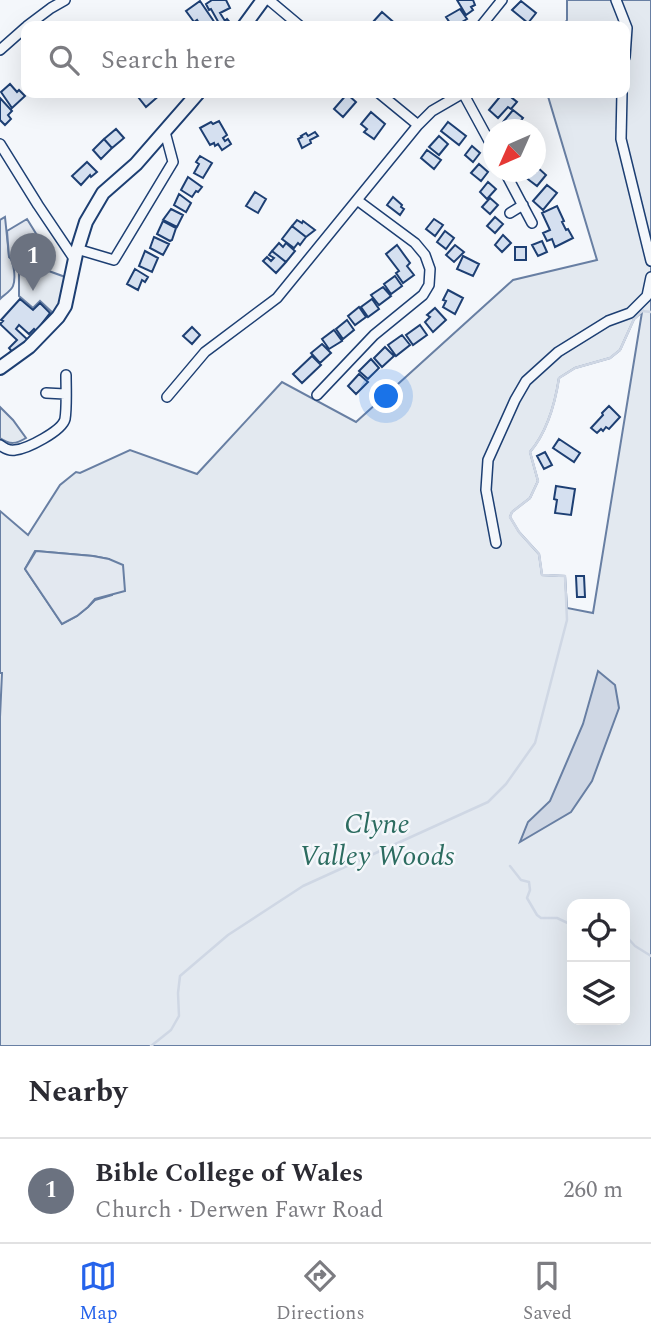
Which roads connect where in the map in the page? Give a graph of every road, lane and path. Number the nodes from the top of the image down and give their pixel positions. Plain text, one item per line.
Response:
1 (65, 0) edge
2 (263, 0) edge
3 (269, 0) edge
4 (502, 0) edge
5 (616, 0) edge
6 (35, 21) edge
7 (248, 21) edge
8 (294, 21) edge
9 (485, 21) edge
10 (624, 21) edge
11 (21, 32) edge
12 (0, 50) edge
13 (194, 98) edge
14 (385, 98) edge
15 (454, 98) edge
16 (466, 98) edge
17 (622, 98) edge
18 (418, 125) junction
19 (483, 130) edge
20 (165, 132) junction
21 (0, 144) edge
22 (510, 182) edge
23 (358, 200) junction
24 (523, 205) junction
25 (510, 213) dead end
26 (532, 223) dead end
27 (76, 255) junction
28 (651, 261) edge
29 (651, 276) edge
30 (0, 368) edge
31 (66, 375) dead end
32 (46, 393) dead end
33 (65, 394) junction
34 (317, 395) dead end
35 (167, 396) dead end
36 (0, 445) edge
37 (496, 543) dead end

1 - 6 street
2 - 7 main road
3 - 8 street
4 - 9 street
5 - 10 street
11 - 12 street
13 - 20 main road
14 - 18 street
15 - 18 street
16 - 19 street
17 - 28 street
18 - 23 street
20 - 27 main road
20 - 27 street
21 - 27 street
22 - 24 street
23 - 34 street
23 - 35 street
24 - 25 street
24 - 26 street
27 - 30 main road
29 - 37 street
31 - 33 street
32 - 33 street
33 - 36 street

